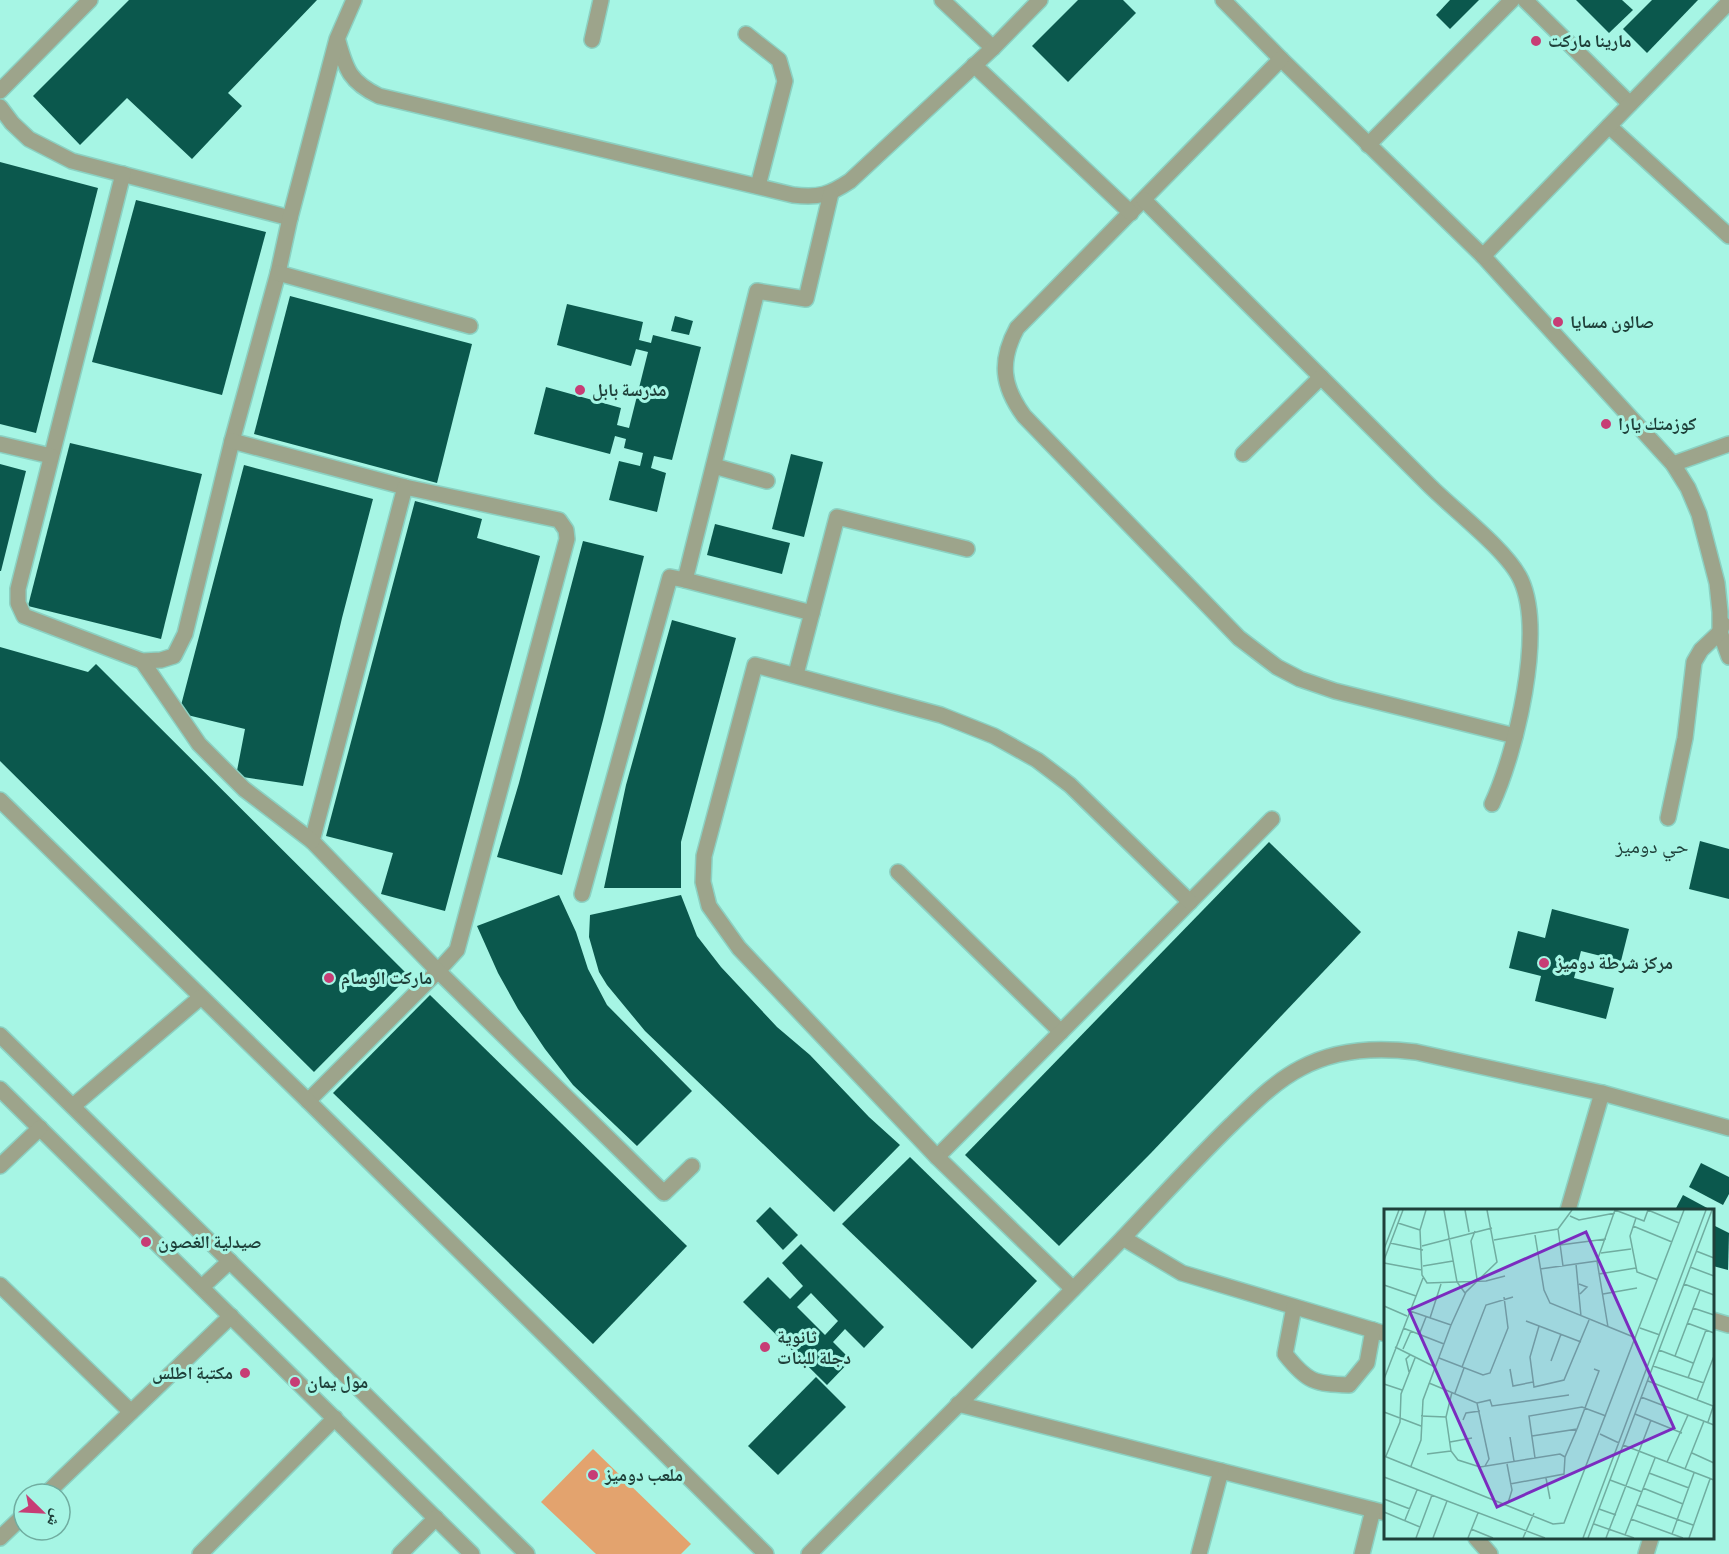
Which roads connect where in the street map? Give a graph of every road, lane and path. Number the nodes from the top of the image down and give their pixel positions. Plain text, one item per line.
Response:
1 (90, 0) edge
2 (354, 0) edge
3 (601, 0) edge
4 (942, 0) edge
5 (1040, 0) edge
6 (1512, 0) edge
7 (1525, 0) edge
8 (1229, 2) edge
9 (1727, 2) edge
10 (746, 34) dead end
11 (337, 39) junction
12 (592, 40) dead end
13 (993, 48) junction
14 (1281, 59) junction
15 (974, 65) junction
16 (0, 91) edge
17 (1630, 104) junction
18 (0, 107) edge
19 (1609, 126) junction
20 (1368, 145) junction
21 (123, 174) junction
22 (758, 186) junction
23 (831, 194) junction
24 (1144, 200) junction
25 (1131, 213) junction
26 (290, 218) junction
27 (1729, 236) edge
28 (1483, 256) junction
29 (278, 273) junction
30 (470, 326) dead end
31 (1321, 377) junction
32 (232, 441) junction
33 (0, 444) edge
34 (1729, 444) edge
35 (1243, 454) dead end
36 (51, 456) junction
37 (1673, 464) junction
38 (714, 466) junction
39 (767, 481) dead end
40 (405, 487) junction
41 (967, 549) dead end
42 (685, 580) junction
43 (1729, 611) edge
44 (812, 613) junction
45 (1720, 632) junction
46 (1729, 657) edge
47 (142, 661) junction
48 (796, 675) junction
49 (1515, 736) junction
50 (0, 800) edge
51 (1492, 804) dead end
52 (1668, 818) dead end
53 (1272, 819) dead end
54 (312, 841) junction
55 (898, 872) dead end
56 (582, 894) dead end
57 (1190, 902) junction
58 (438, 972) junction
59 (201, 997) junction
60 (1061, 1032) junction
61 (0, 1035) edge
62 (0, 1089) edge
63 (1602, 1093) junction
64 (308, 1101) junction
65 (72, 1106) junction
66 (40, 1128) junction
67 (1729, 1128) edge
68 (937, 1157) junction
69 (0, 1166) edge
70 (692, 1166) dead end
71 (1568, 1209) edge
72 (1123, 1238) junction
73 (230, 1261) junction
74 (0, 1285) edge
75 (202, 1287) junction
76 (1073, 1290) junction
77 (1294, 1306) junction
78 (231, 1316) junction
79 (1379, 1332) edge
80 (958, 1404) junction
81 (131, 1413) junction
82 (334, 1418) junction
83 (1221, 1471) junction
84 (59, 1482) edge
85 (1379, 1512) edge
86 (436, 1518) junction
87 (12, 1526) edge
88 (0, 1538) edge
89 (1477, 1539) edge
90 (1651, 1539) edge
91 (200, 1554) edge
92 (400, 1554) edge
93 (472, 1554) edge
94 (527, 1554) edge
95 (766, 1554) edge
96 (809, 1554) edge
97 (1199, 1554) edge
98 (1362, 1554) edge
99 (1490, 1554) edge
100 (1646, 1554) edge

1 - 16 street
2 - 11 street
3 - 12 street
4 - 13 street
5 - 13 street
6 - 20 street
7 - 17 street
8 - 14 street
9 - 17 street
10 - 22 street
11 - 22 street
11 - 26 street
13 - 15 street
14 - 20 street
14 - 24 street
15 - 23 street
15 - 25 street
17 - 19 street
18 - 21 street
19 - 27 street
19 - 28 street
20 - 28 street
21 - 26 street
21 - 36 street
22 - 23 street
23 - 38 street
24 - 25 street
24 - 31 street
25 - 49 street
26 - 29 street
28 - 37 street
29 - 30 street
29 - 32 street
31 - 35 street
31 - 49 street
32 - 40 street
32 - 47 street
33 - 36 street
34 - 37 street
36 - 47 street
37 - 45 street
38 - 39 street
38 - 42 street
40 - 54 street
40 - 58 street
41 - 44 street
42 - 44 street
42 - 56 street
43 - 45 street
44 - 48 street
45 - 46 street
45 - 52 street
47 - 54 street
48 - 57 street
48 - 68 street
49 - 51 street
50 - 59 street
53 - 57 street
54 - 58 street
55 - 60 street
57 - 60 street
58 - 64 street
58 - 70 street
59 - 64 street
59 - 65 street
60 - 68 street
61 - 65 street
62 - 66 street
63 - 67 street
63 - 71 street
63 - 72 street
64 - 95 street
65 - 73 street
66 - 69 street
66 - 75 street
68 - 76 street
72 - 76 street
72 - 77 street
73 - 75 street
73 - 94 street
74 - 81 street
75 - 78 street
76 - 80 street
77 - 79 street
77 - 79 street
78 - 81 street
78 - 82 street
80 - 83 street
80 - 96 street
81 - 84 street
82 - 86 street
82 - 91 street
83 - 85 street
83 - 97 street
85 - 98 street
86 - 92 street
86 - 93 street
87 - 88 street
89 - 99 street
90 - 100 street

